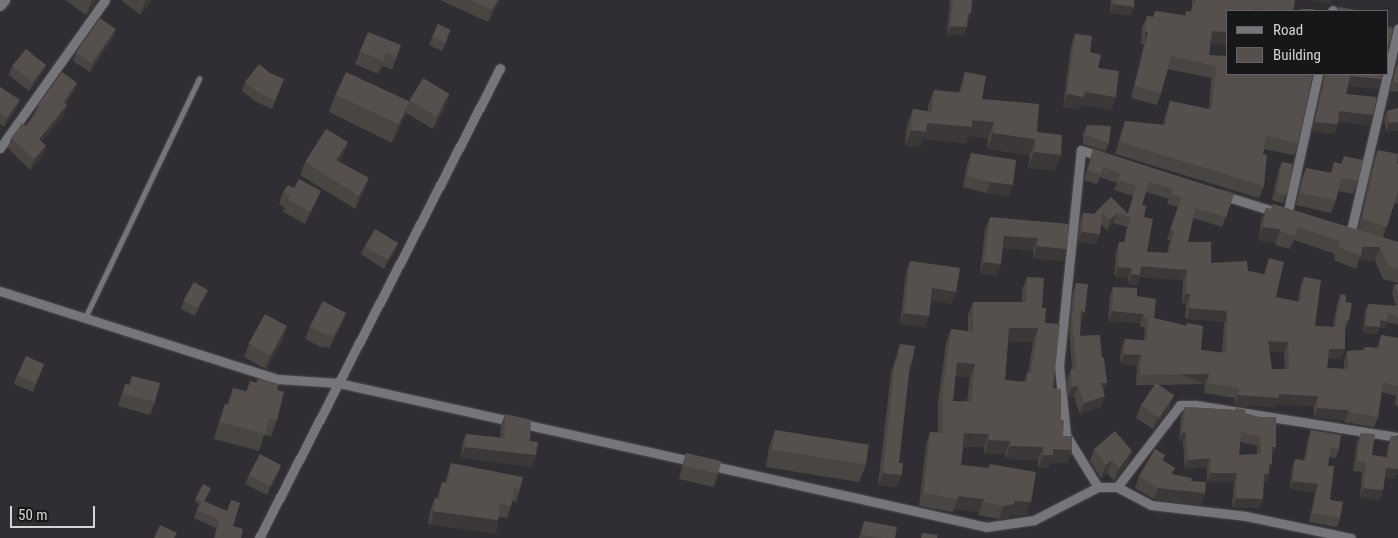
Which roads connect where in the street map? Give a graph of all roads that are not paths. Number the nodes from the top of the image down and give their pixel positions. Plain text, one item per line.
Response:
1 (5, 0) edge
2 (105, 0) edge
3 (0, 6) edge
4 (1398, 29) edge
5 (1388, 61) edge
6 (500, 68) dead end
7 (1318, 75) edge
8 (1385, 75) edge
9 (199, 79) dead end
10 (0, 148) edge
11 (1109, 159) edge
12 (1212, 192) edge
13 (1349, 235) edge
14 (0, 290) edge
15 (85, 318) junction
16 (339, 383) junction
17 (1398, 437) edge
18 (1098, 487) junction
19 (1117, 487) junction
20 (259, 538) edge
21 (1351, 538) edge

1 - 3 street
2 - 10 street
4 - 5 street
6 - 16 street
7 - 12 street
8 - 13 street
9 - 15 lane
11 - 18 street
14 - 15 street
15 - 16 street
16 - 18 street
16 - 20 street
17 - 19 street
18 - 19 street
19 - 21 street

